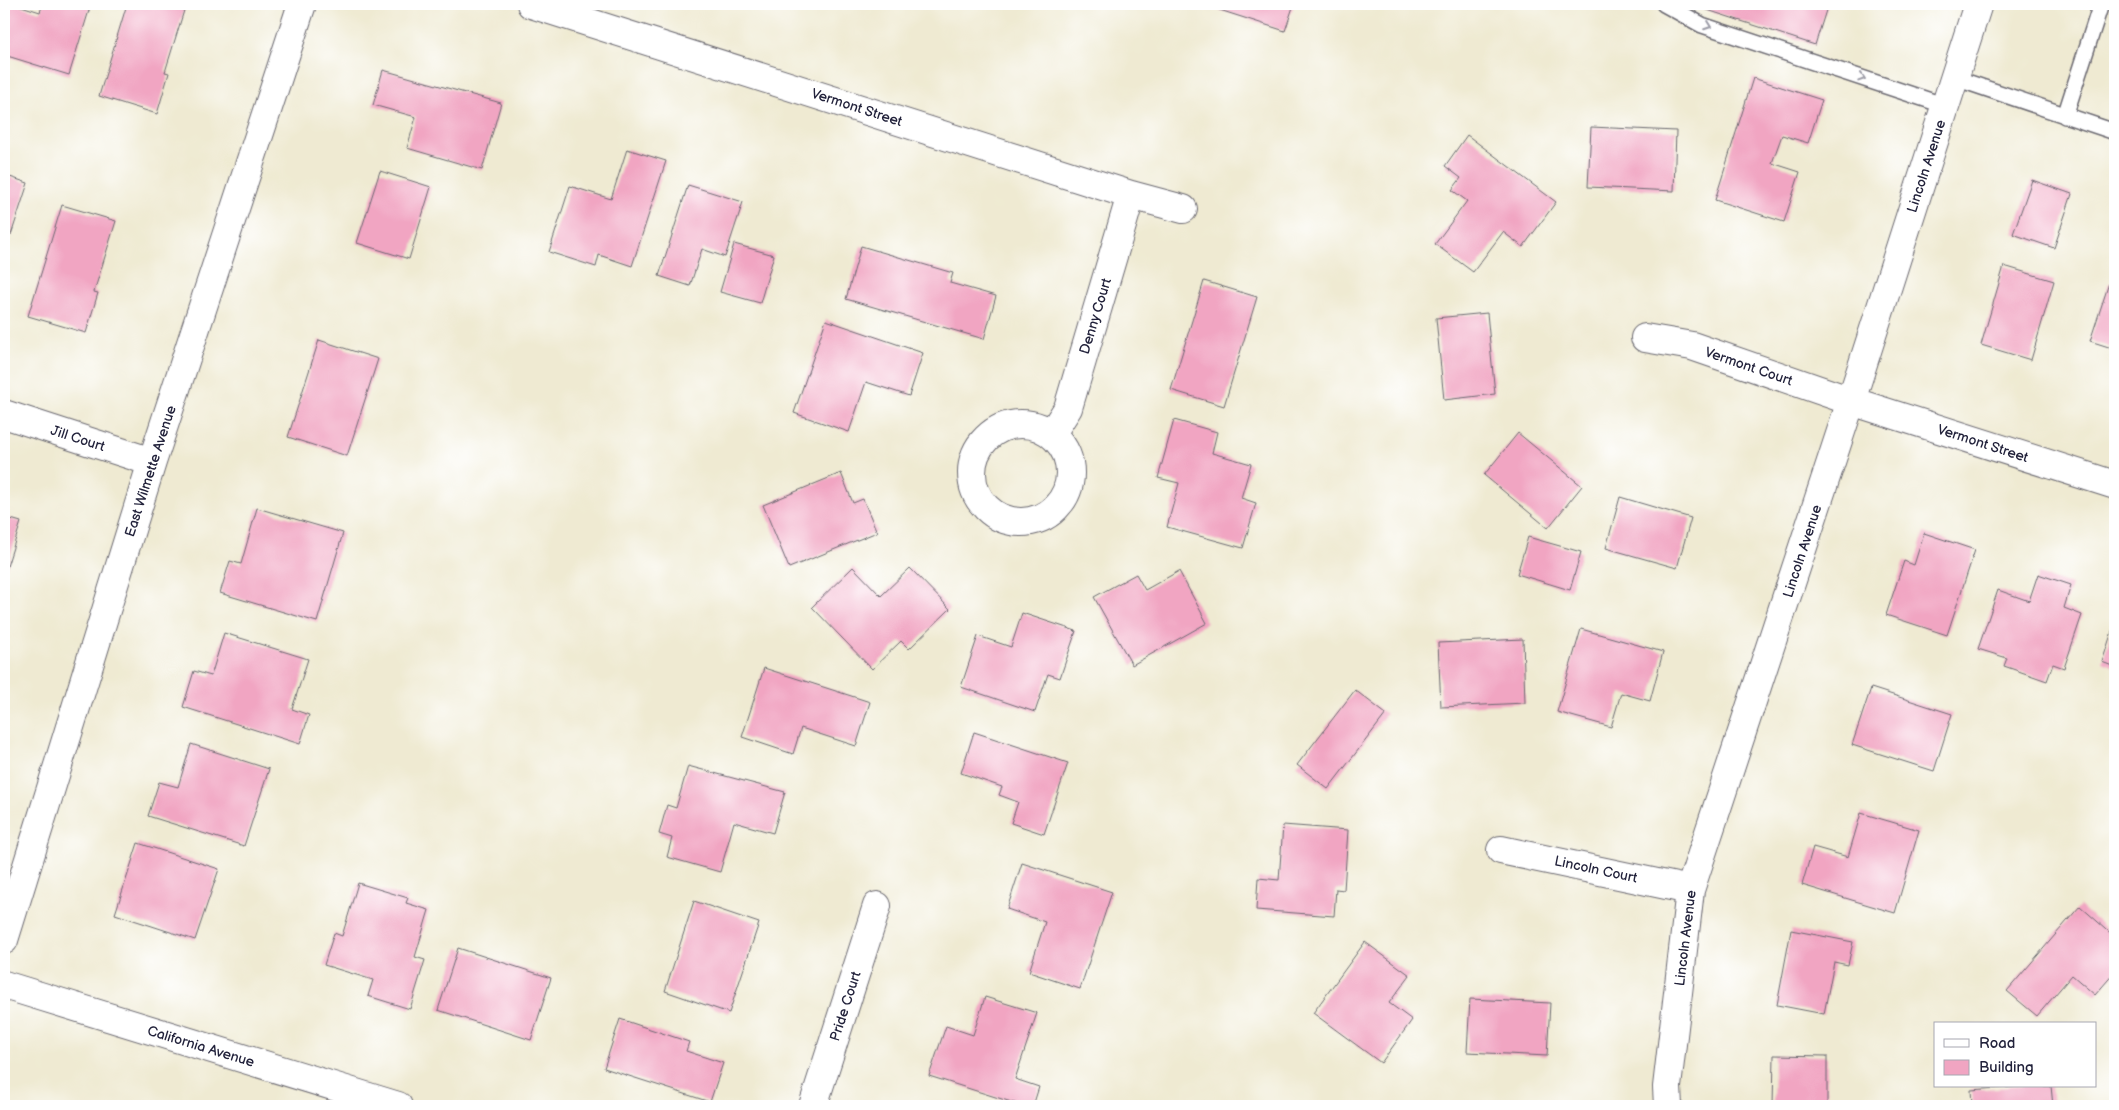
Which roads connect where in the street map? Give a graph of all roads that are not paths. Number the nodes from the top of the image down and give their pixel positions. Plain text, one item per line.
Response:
1 (302, 4) edge
2 (531, 4) edge
3 (1664, 4) edge
4 (1978, 4) edge
5 (2101, 4) edge
6 (1955, 78) junction
7 (1946, 106) junction
8 (2064, 116) junction
9 (2115, 132) edge
10 (1131, 195) junction
11 (1183, 209) dead end
12 (1645, 338) dead end
13 (1851, 401) junction
14 (4, 414) edge
15 (1052, 434) dead end
16 (152, 462) junction
17 (2115, 485) edge
18 (1502, 850) dead end
19 (1690, 890) junction
20 (877, 906) dead end
21 (4, 940) edge
22 (4, 985) edge
23 (398, 1106) edge
24 (813, 1106) edge
25 (1668, 1106) edge

1 - 16 street, East Wilmette Avenue
2 - 10 street, Vermont Street
3 -> 7 lane
4 - 6 street, Lincoln Avenue
5 - 8 lane
6 - 7 street, Lincoln Avenue
6 - 8 lane
7 - 13 street, Lincoln Avenue
8 - 9 lane
10 - 11 street, Vermont Street
10 - 15 street, Denny Court
12 - 13 street, Vermont Court
13 - 17 street, Vermont Street
13 - 19 street, Lincoln Avenue
14 - 16 street, Jill Court
16 - 21 street, East Wilmette Avenue
18 - 19 street, Lincoln Court
19 - 25 street, Lincoln Avenue
20 - 24 street, Pride Court
22 - 23 street, California Avenue

